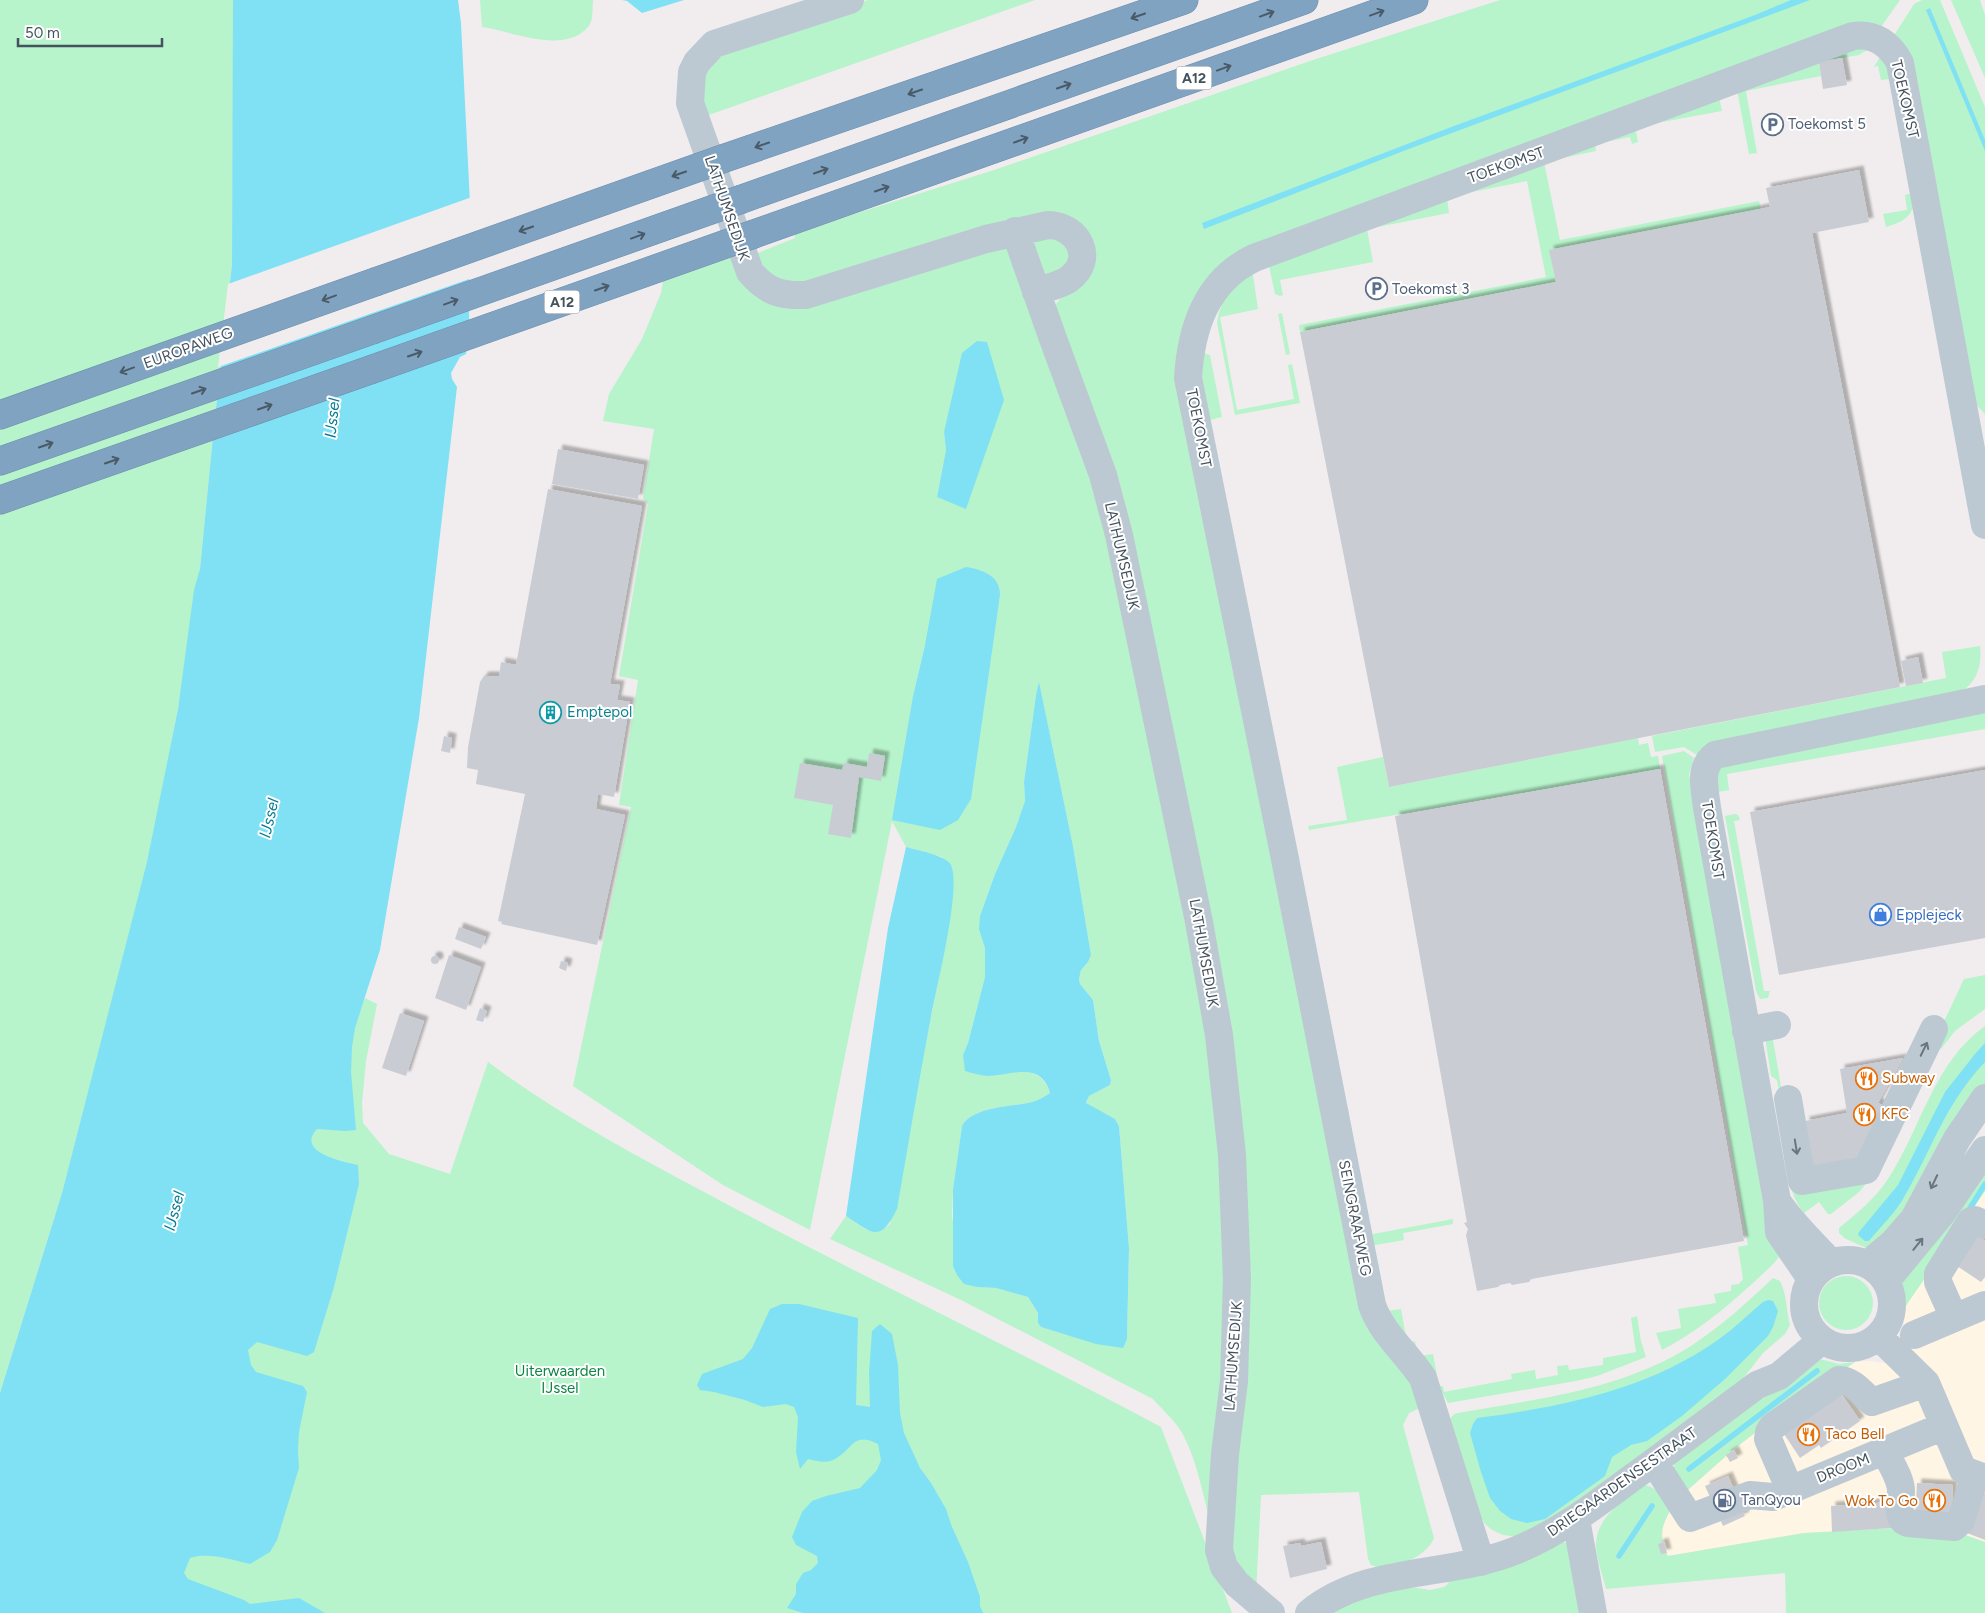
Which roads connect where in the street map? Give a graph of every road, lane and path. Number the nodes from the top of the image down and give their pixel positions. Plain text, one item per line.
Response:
1 (850, 0) edge
2 (1184, 0) edge
3 (1304, 0) edge
4 (1414, 0) edge
5 (1015, 232) junction
6 (1036, 292) junction
7 (0, 415) edge
8 (0, 461) edge
9 (0, 500) edge
10 (1985, 525) edge
11 (1985, 699) edge
12 (1284, 854) joint
13 (1777, 1025) dead end
14 (1934, 1029) dead end
15 (1746, 1031) junction
16 (1985, 1098) edge
17 (1788, 1099) dead end
18 (1985, 1150) edge
19 (1985, 1225) edge
20 (1821, 1271) junction
21 (1877, 1273) junction
22 (1985, 1305) edge
23 (1954, 1318) junction
24 (1816, 1334) junction
25 (1914, 1335) dead end
26 (1878, 1336) junction
27 (1926, 1383) junction
28 (1944, 1426) junction
29 (1885, 1451) junction
30 (1654, 1462) junction
31 (1980, 1477) edge
32 (1790, 1490) junction
33 (1576, 1519) junction
34 (1481, 1562) junction
35 (1271, 1613) edge
36 (1308, 1613) edge
37 (1593, 1613) edge

1 - 5 street, LATHUMSEDIJK
2 -> 7 highway, EUROPAWEG, bridge
8 -> 3 highway, A12, bridge
9 -> 4 highway, A12, bridge
5 - 6 street, LATHUMSEDIJK
5 - 6 street, LATHUMSEDIJK
6 - 35 street, LATHUMSEDIJK
10 - 12 street, TOEKOMST
11 - 15 street, TOEKOMST
12 - 34 street, SEINGRAAFWEG
13 - 15 street
17 -> 14 street
15 - 20 street, TOEKOMST
16 -> 21 street
21 -> 18 street
19 - 23 street
20 - 21 street
20 - 24 street
21 - 26 street
22 - 23 street
23 - 25 street
24 - 26 street
24 - 30 street, DRIEGAARDENSESTRAAT
26 - 27 street
27 - 28 street
27 - 32 street
28 - 29 street, DROOM
28 - 31 street
29 - 31 street
29 - 32 street, DROOM
30 - 32 street, DROOM
30 - 33 street, DRIEGAARDENSESTRAAT
33 - 34 street, DRIEGAARDENSESTRAAT
33 - 37 street
34 - 36 street, DRIEGAARDENSESTRAAT

